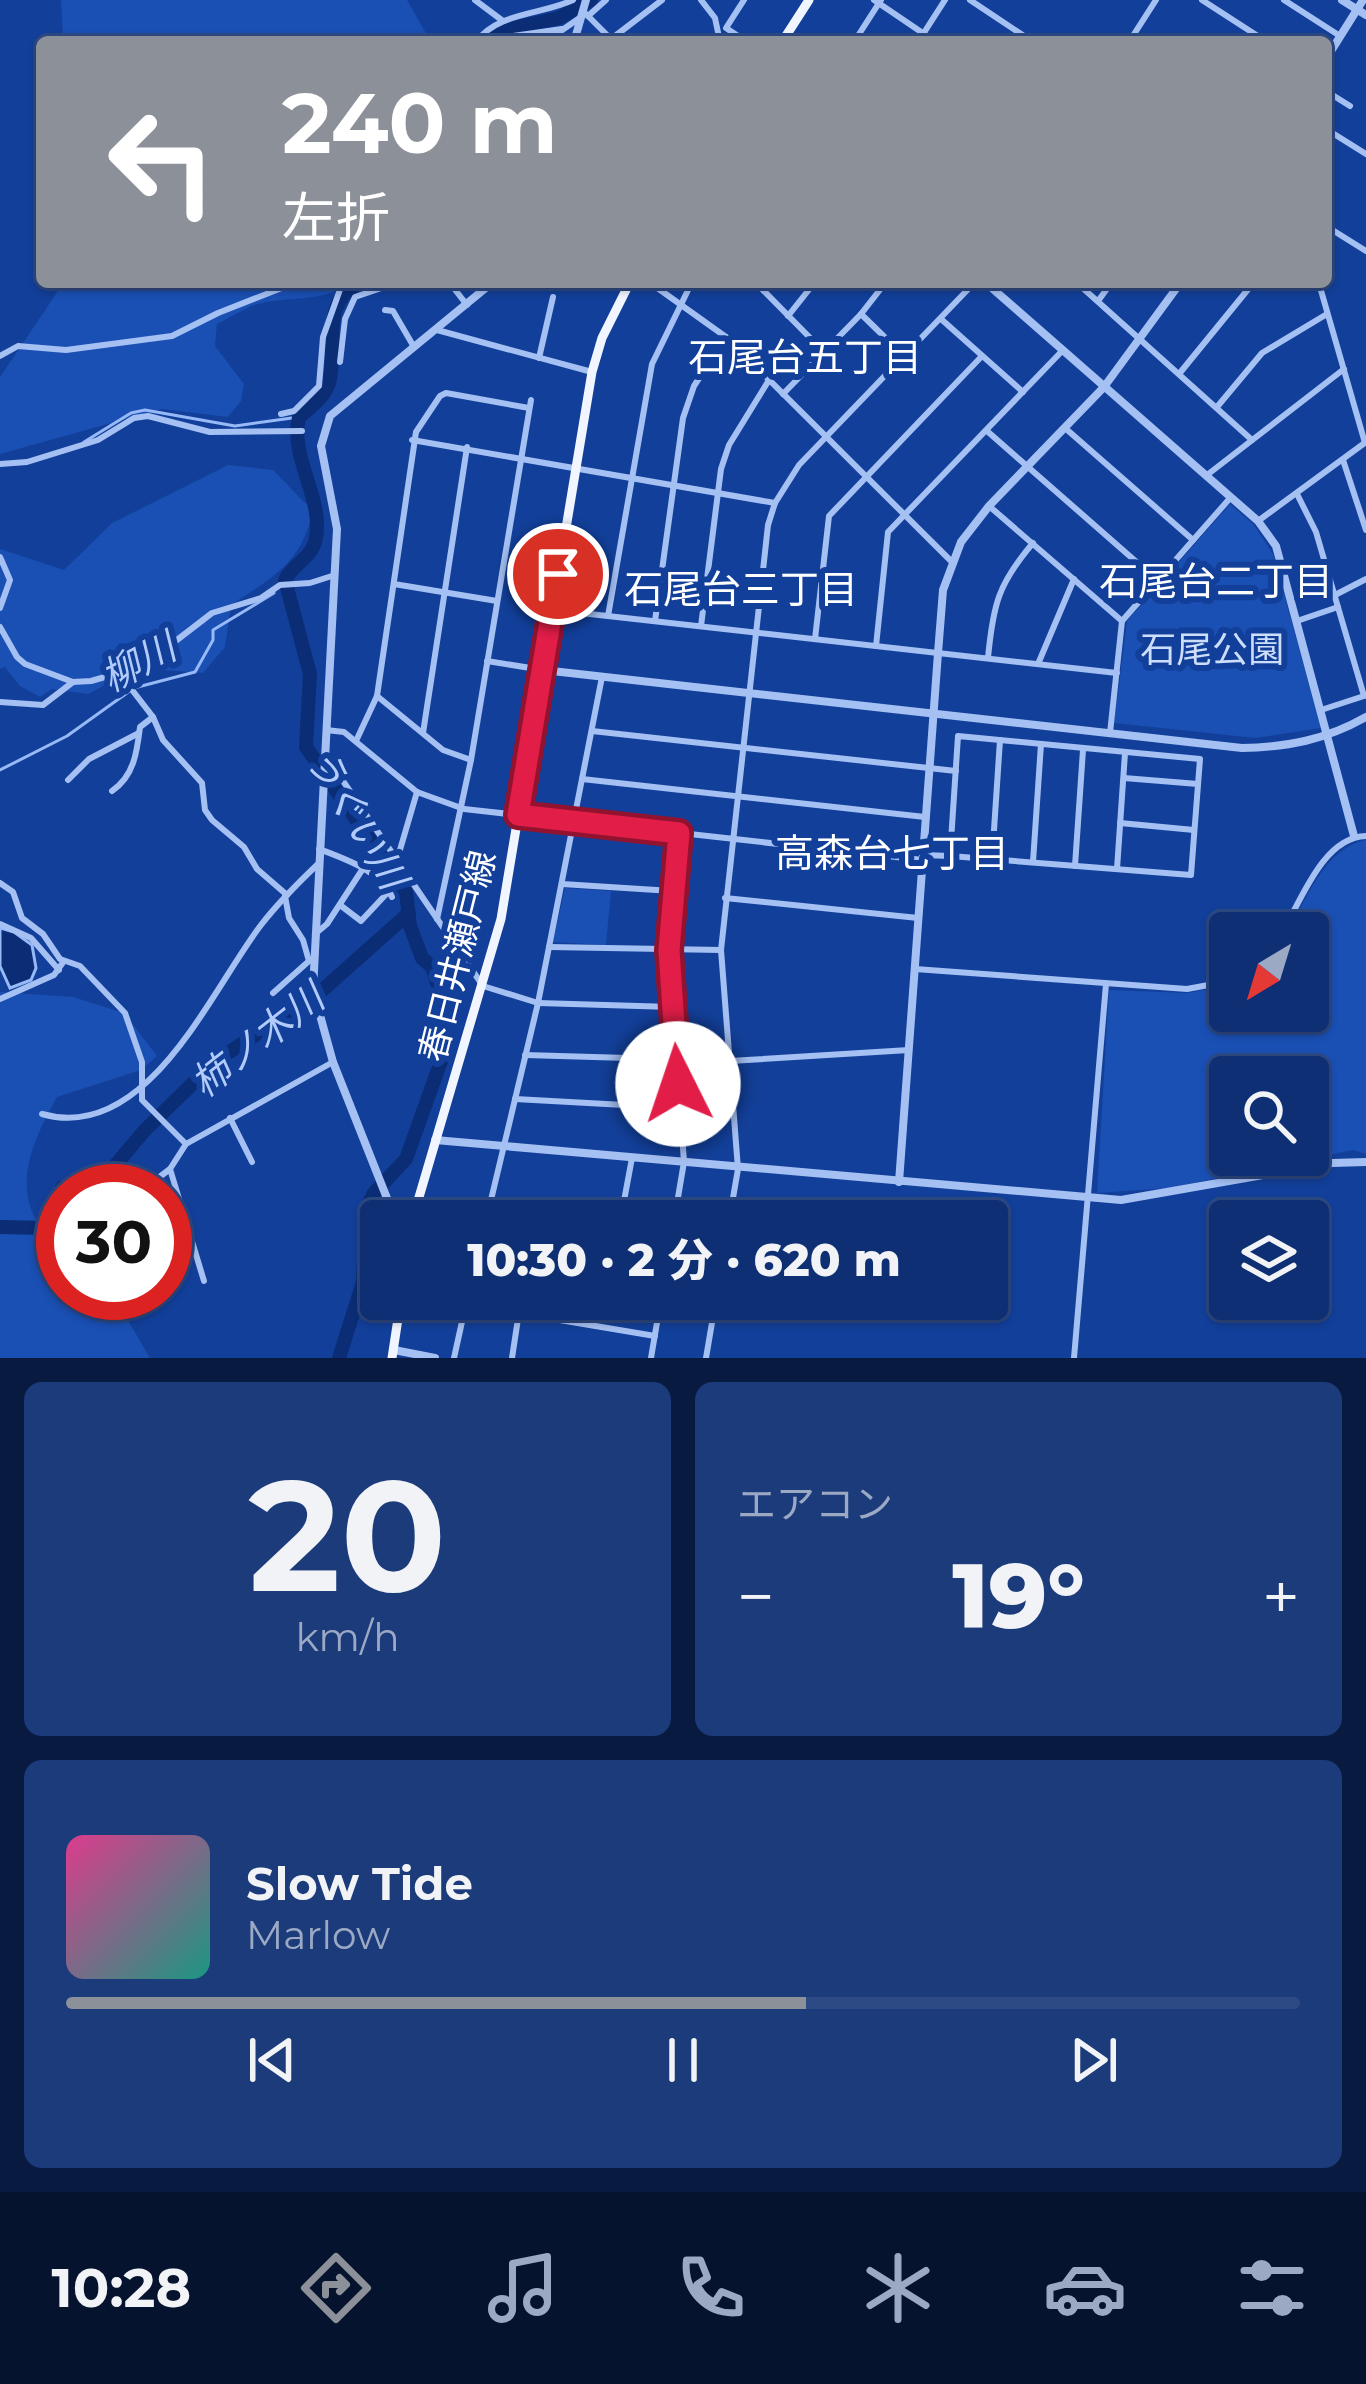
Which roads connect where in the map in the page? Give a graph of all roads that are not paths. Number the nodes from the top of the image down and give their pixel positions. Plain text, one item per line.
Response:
1 (475, 0) edge
2 (572, 0) edge
3 (586, 0) edge
4 (606, 0) edge
5 (662, 0) edge
6 (701, 0) edge
7 (744, 0) edge
8 (809, 0) edge
9 (945, 0) edge
10 (970, 0) edge
11 (1156, 0) edge
12 (1202, 0) edge
13 (1284, 0) edge
14 (1342, 0) edge
15 (1363, 0) edge
16 (878, 1) edge
17 (1361, 12) edge
18 (584, 15) junction
19 (500, 22) junction
20 (562, 29) junction
21 (483, 36) edge
22 (502, 36) edge
23 (530, 36) edge
24 (553, 36) edge
25 (576, 36) edge
26 (719, 36) edge
27 (738, 36) edge
28 (786, 36) edge
29 (858, 36) edge
30 (919, 36) edge
31 (922, 36) edge
32 (1024, 36) edge
33 (1133, 36) edge
34 (1258, 36) edge
35 (1340, 36) junction
36 (1332, 49) edge
37 (1332, 95) edge
38 (1350, 106) dead end
39 (1332, 133) edge
40 (1366, 154) edge
41 (1332, 230) edge
42 (1366, 251) edge
43 (282, 288) edge
44 (342, 288) edge
45 (381, 288) edge
46 (453, 288) edge
47 (486, 288) edge
48 (627, 288) edge
49 (657, 288) edge
50 (689, 288) edge
51 (761, 288) edge
52 (810, 288) edge
53 (881, 288) edge
54 (969, 288) edge
55 (993, 288) edge
56 (1083, 288) edge
57 (1108, 288) edge
58 (1176, 288) edge
59 (1249, 288) edge
60 (1320, 288) edge
61 (553, 297) dead end
62 (1098, 301) junction
63 (680, 304) junction
64 (466, 305) junction
65 (385, 310) dead end
66 (861, 314) junction
67 (1328, 314) junction
68 (328, 315) junction
69 (788, 316) junction
70 (345, 319) junction
71 (941, 319) junction
72 (437, 330) junction
73 (726, 337) junction
74 (1139, 339) junction
75 (414, 347) junction
76 (1063, 350) junction
77 (824, 352) junction
78 (0, 356) edge
79 (904, 356) junction
80 (982, 356) junction
81 (539, 358) junction
82 (340, 362) dead end
83 (1344, 369) junction
84 (592, 372) junction
85 (1179, 374) junction
86 (769, 380) junction
87 (1104, 387) junction
88 (1024, 392) junction
89 (783, 394) junction
90 (1217, 407) junction
91 (281, 414) dead end
92 (221, 418) dead end
93 (1065, 428) junction
94 (302, 431) dead end
95 (987, 431) junction
96 (220, 432) junction
97 (826, 436) junction
98 (412, 440) junction
99 (1252, 440) junction
100 (1365, 442) edge
101 (467, 447) junction
102 (521, 457) junction
103 (1342, 460) junction
104 (0, 464) edge
105 (575, 467) junction
106 (1027, 467) junction
107 (867, 476) junction
108 (1207, 476) junction
109 (631, 478) junction
110 (674, 486) junction
111 (716, 493) junction
112 (1297, 494) junction
113 (1231, 497) junction
114 (775, 503) junction
115 (989, 506) junction
116 (905, 515) junction
117 (1258, 521) junction
118 (1366, 530) edge
119 (1193, 540) junction
120 (1033, 543) junction
121 (0, 556) edge
122 (951, 561) junction
123 (334, 575) junction
124 (1074, 579) junction
125 (1366, 579) edge
126 (1157, 580) junction
127 (393, 584) junction
128 (445, 592) junction
129 (1335, 595) junction
130 (497, 601) junction
131 (1338, 607) junction
132 (0, 608) edge
133 (552, 610) junction
134 (608, 616) junction
135 (655, 621) junction
136 (1122, 621) junction
137 (1298, 621) junction
138 (701, 626) junction
139 (0, 627) edge
140 (754, 632) junction
141 (815, 639) junction
142 (876, 646) junction
143 (938, 652) junction
144 (988, 658) junction
145 (487, 661) junction
146 (1038, 664) junction
147 (543, 670) junction
148 (119, 673) junction
149 (1117, 673) junction
150 (602, 676) junction
151 (73, 682) junction
152 (747, 692) junction
153 (377, 695) junction
154 (1365, 695) edge
155 (0, 702) edge
156 (1321, 710) junction
157 (934, 712) junction
158 (153, 717) junction
159 (1366, 717) edge
160 (326, 730) junction
161 (592, 731) junction
162 (139, 733) junction
163 (423, 733) junction
164 (1110, 733) junction
165 (1328, 736) junction
166 (1000, 740) junction
167 (356, 741) junction
168 (1041, 744) junction
169 (741, 748) junction
170 (1083, 748) junction
171 (107, 751) junction
172 (1125, 751) junction
173 (112, 759) dead end
174 (471, 760) junction
175 (325, 764) junction
176 (929, 767) junction
177 (956, 771) junction
178 (1123, 778) junction
179 (582, 779) junction
180 (68, 780) dead end
181 (1198, 784) junction
182 (112, 791) dead end
183 (417, 792) junction
184 (736, 796) junction
185 (461, 808) junction
186 (518, 815) junction
187 (925, 817) junction
188 (574, 821) junction
189 (1120, 823) junction
190 (1194, 830) junction
191 (679, 833) junction
192 (1354, 836) junction
193 (1366, 836) edge
194 (730, 839) junction
195 (319, 849) junction
196 (950, 856) junction
197 (923, 858) junction
198 (398, 860) junction
199 (992, 860) junction
200 (1033, 862) junction
201 (319, 863) junction
202 (1075, 866) junction
203 (363, 869) junction
204 (1117, 869) junction
205 (0, 883) edge
206 (562, 884) junction
207 (673, 891) junction
208 (286, 896) junction
209 (724, 898) junction
210 (340, 905) junction
211 (1294, 912) edge
212 (918, 918) junction
213 (437, 919) junction
214 (0, 924) edge
215 (315, 934) junction
216 (548, 947) junction
217 (669, 950) junction
218 (721, 950) junction
219 (311, 961) junction
220 (64, 962) junction
221 (915, 969) junction
222 (59, 970) junction
223 (1106, 984) junction
224 (1209, 985) edge
225 (484, 986) junction
226 (273, 993) dead end
227 (0, 999) edge
228 (538, 1003) junction
229 (672, 1007) junction
230 (909, 1050) junction
231 (525, 1055) junction
232 (676, 1059) junction
233 (730, 1061) junction
234 (333, 1062) junction
235 (140, 1088) junction
236 (515, 1099) junction
237 (680, 1108) junction
238 (42, 1114) dead end
239 (230, 1118) junction
240 (434, 1140) junction
241 (185, 1144) junction
242 (504, 1145) junction
243 (632, 1158) junction
244 (252, 1162) dead end
245 (684, 1162) junction
246 (1366, 1162) edge
247 (172, 1164) edge
248 (738, 1168) junction
249 (899, 1182) junction
250 (1090, 1198) junction
251 (388, 1200) edge
252 (418, 1200) edge
253 (491, 1200) edge
254 (624, 1200) edge
255 (678, 1200) edge
256 (733, 1200) edge
257 (192, 1241) edge
258 (204, 1281) dead end
259 (398, 1320) edge
260 (462, 1320) edge
261 (517, 1320) edge
262 (560, 1320) edge
263 (658, 1320) edge
264 (712, 1320) edge
265 (655, 1336) junction
266 (393, 1354) edge
267 (435, 1358) edge
268 (454, 1358) edge
269 (512, 1358) edge
270 (651, 1358) edge
271 (706, 1358) edge
272 (1074, 1358) edge

1 - 19 street
2 - 19 street
3 - 18 street
4 - 18 street
5 - 18 street
6 - 26 street
7 - 27 street
8 - 28 main road
9 - 31 street
10 - 32 street
11 - 33 street
12 - 34 street
13 - 35 street
14 - 17 street
15 - 17 street
16 - 29 street
16 - 30 street
17 - 35 street
18 - 20 street
18 - 25 street
19 - 21 street
19 - 22 street
20 - 23 street
20 - 24 street
35 - 36 street
37 - 38 street
39 - 40 street
41 - 42 street
43 - 78 street
44 - 68 street
45 - 70 street
46 - 64 street
47 - 64 street
48 - 84 main road, 春日井瀬戸線
49 - 63 street
50 - 63 street
51 - 69 street
52 - 69 street
53 - 66 street
54 - 71 street
55 - 76 street
56 - 62 street
57 - 62 street
58 - 74 street
59 - 85 street
60 - 67 street
61 - 81 street
62 - 74 street
63 - 73 street
63 - 109 street
64 - 72 street
65 - 75 street
66 - 77 street
66 - 79 street
67 - 83 street
67 - 90 street
68 - 70 street
68 - 91 street
69 - 77 street
70 - 82 street
71 - 79 street
71 - 80 street
72 - 75 street
72 - 81 street
73 - 86 street
73 - 110 street
74 - 85 street
74 - 87 street
75 - 123 street
76 - 87 street
76 - 88 street
77 - 89 street
79 - 97 street
80 - 88 street
80 - 107 street
81 - 84 street
83 - 99 street
83 - 100 street
84 - 105 main road, 春日井瀬戸線
85 - 90 street
86 - 89 street
86 - 111 street
87 - 93 street
87 - 108 street
88 - 95 street
89 - 97 street
90 - 99 street
92 - 96 street
93 - 106 street
93 - 119 street
94 - 96 street
95 - 106 street
95 - 116 street
96 - 104 street
97 - 107 street
97 - 114 street
98 - 101 street
98 - 102 street
98 - 127 street
99 - 108 street
100 - 103 street
101 - 102 street
101 - 128 street
102 - 105 street
102 - 130 street
103 - 112 street
103 - 118 street
105 - 109 street
105 - 133 main road, 春日井瀬戸線
106 - 115 street
106 - 126 street
107 - 116 street
107 - 141 street
108 - 113 street
109 - 110 street
109 - 134 street
110 - 111 street
110 - 135 street
111 - 114 street
111 - 138 street
112 - 117 street
112 - 129 street
113 - 117 street
113 - 119 street
114 - 140 street
115 - 120 street
115 - 122 street
116 - 122 street
116 - 142 street
117 - 137 street
119 - 126 street
120 - 124 street
120 - 144 street
121 - 132 street
122 - 143 street
123 - 148 street
123 - 160 street
124 - 136 street
124 - 146 street
125 - 129 street
126 - 136 street
127 - 128 street
127 - 153 street
128 - 130 street
128 - 163 street
129 - 131 street
130 - 145 street
131 - 137 street
131 - 154 street
133 - 134 street
133 - 147 main road, 春日井瀬戸線
134 - 135 street
135 - 138 street
136 - 149 street
137 - 156 street
138 - 140 street
139 - 151 street
140 - 141 street
140 - 152 street
141 - 142 street
142 - 143 street
143 - 144 street
143 - 157 street
144 - 146 street
145 - 147 street
145 - 174 street
146 - 149 street
147 - 150 street
147 - 186 main road, 春日井瀬戸線
148 - 151 street
148 - 158 street
149 - 164 street
150 - 152 street
150 - 161 street
151 - 155 street
152 - 157 street
152 - 169 street
153 - 163 street
153 - 167 street
154 - 156 street
156 - 165 street
157 - 164 street
157 - 176 street
158 - 162 street
158 - 208 street
159 - 165 street
160 - 167 street
160 - 175 street
161 - 169 street
161 - 179 street
162 - 171 street
162 - 182 street
163 - 174 street
164 - 165 street
165 - 192 street
166 - 168 street
166 - 177 street
166 - 199 street
167 - 183 street
168 - 170 street
168 - 200 street
169 - 176 street
169 - 184 street
170 - 172 street
170 - 202 street
171 - 173 street
171 - 180 street
172 - 178 street
172 - 181 street
174 - 185 street
175 - 195 street
175 - 198 street
176 - 177 street
176 - 187 street
177 - 196 street
178 - 181 street
178 - 189 street
179 - 184 street
179 - 188 street
181 - 190 street
183 - 185 street
183 - 198 street
184 - 187 street
184 - 194 street
185 - 186 street
185 - 213 street
186 - 188 street
186 - 225 main road, 春日井瀬戸線
187 - 197 street
188 - 191 street
188 - 206 street
189 - 190 street
189 - 204 street
190 - 204 street
191 - 194 street
191 - 207 street
192 - 193 street
192 - 211 street
194 - 197 street
194 - 209 street
195 - 201 street
195 - 203 street
196 - 197 street
196 - 199 street
197 - 212 street
198 - 213 street
199 - 200 street
200 - 202 street
201 - 208 street
201 - 215 street
202 - 204 street
203 - 210 street
203 - 210 street
205 - 220 street
206 - 207 street
206 - 216 street
207 - 217 street
208 - 219 street
208 - 235 street
209 - 212 street
209 - 218 street
210 - 215 street
212 - 221 street
213 - 225 street
214 - 222 street
215 - 219 street
216 - 217 street
216 - 228 street
217 - 218 street
217 - 229 street
218 - 233 street
219 - 226 street
219 - 234 street
220 - 222 street
220 - 235 street
221 - 223 street
221 - 230 street
222 - 227 street
223 - 224 street
223 - 250 street
225 - 228 street
225 - 240 main road, 春日井瀬戸線
228 - 229 street
228 - 231 street
229 - 232 street
230 - 233 street
230 - 249 street
231 - 232 street
231 - 236 street
232 - 233 street
232 - 237 street
233 - 248 street
234 - 239 street
234 - 251 street
235 - 238 street
235 - 241 street
236 - 237 street
236 - 242 street
237 - 245 street
239 - 241 street
239 - 244 street
240 - 242 street
240 - 252 main road, 春日井瀬戸線
241 - 247 street
242 - 243 street
242 - 253 street
243 - 245 street
243 - 254 street
245 - 248 street
245 - 255 street
246 - 250 street
248 - 249 street
248 - 256 street
249 - 250 street
250 - 272 street
257 - 258 street
259 - 266 main road
260 - 268 street
261 - 269 street
262 - 265 street
263 - 265 street
264 - 271 street
265 - 270 street
266 - 267 street

